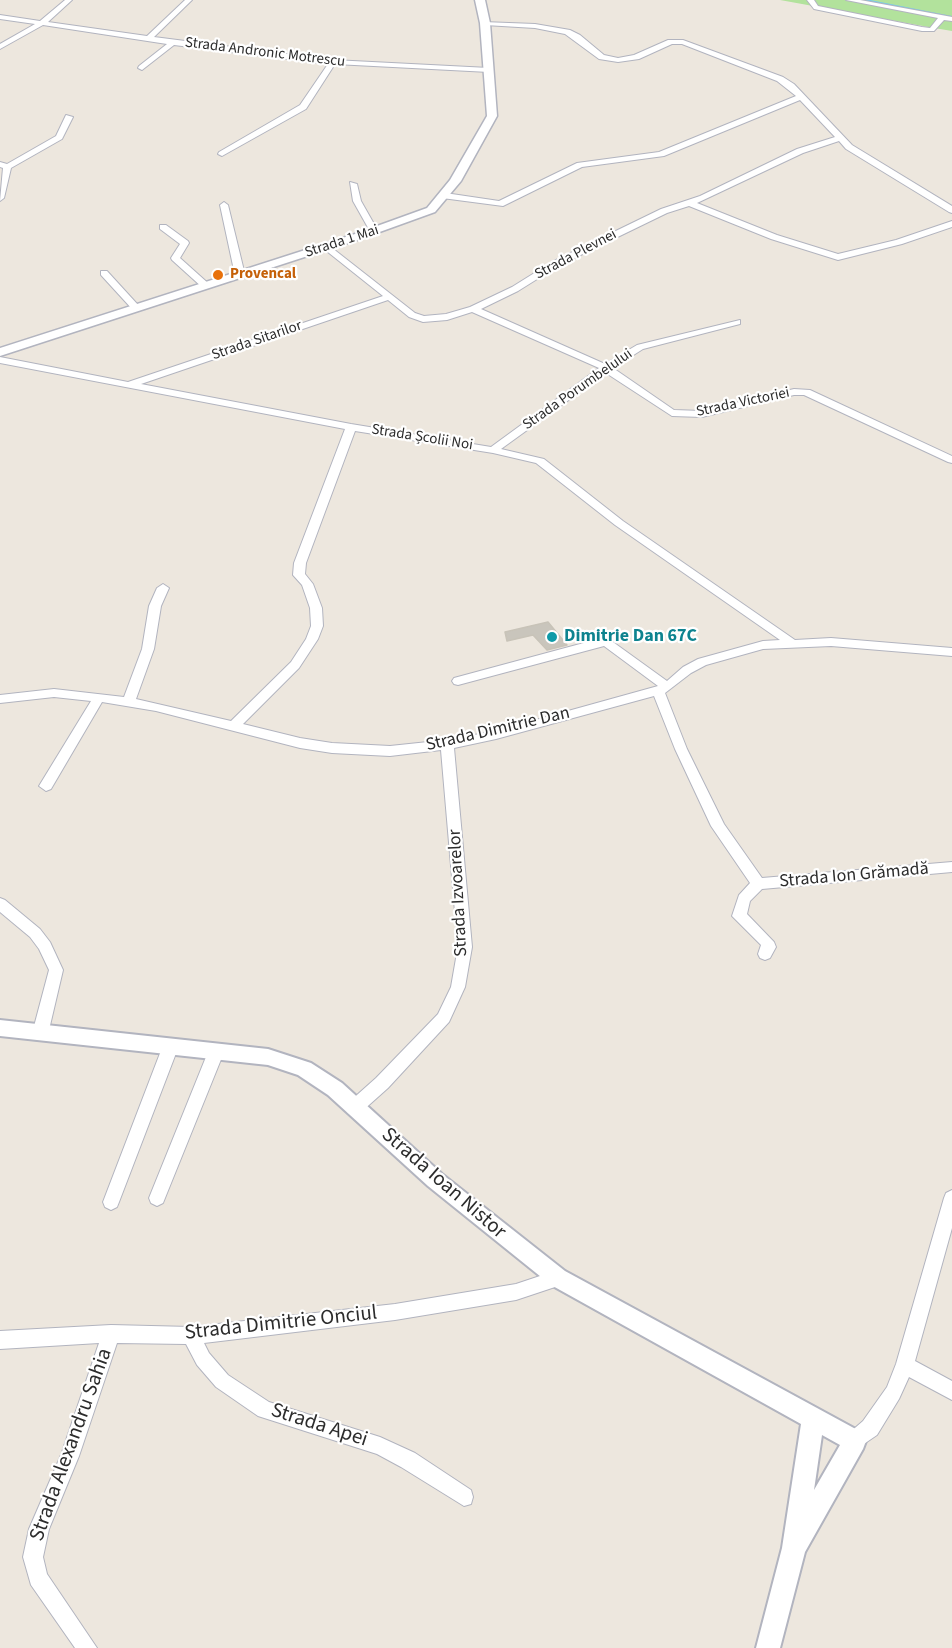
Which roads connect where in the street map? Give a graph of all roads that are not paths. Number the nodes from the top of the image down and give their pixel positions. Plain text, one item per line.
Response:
1 (69, 0) edge
2 (189, 0) edge
3 (480, 0) edge
4 (810, 0) edge
5 (849, 0) edge
6 (0, 17) edge
7 (942, 18) junction
8 (952, 19) edge
9 (42, 23) junction
10 (485, 23) junction
11 (148, 39) junction
12 (173, 42) junction
13 (0, 47) edge
14 (333, 62) junction
15 (142, 68) dead end
16 (489, 70) junction
17 (800, 97) junction
18 (69, 117) dead end
19 (839, 138) junction
20 (222, 154) dead end
21 (3, 166) edge
22 (353, 184) dead end
23 (445, 196) junction
24 (0, 198) edge
25 (690, 203) junction
26 (225, 205) dead end
27 (952, 210) edge
28 (952, 224) edge
29 (162, 227) dead end
30 (374, 231) junction
31 (327, 247) junction
32 (104, 273) dead end
33 (240, 275) junction
34 (206, 286) junction
35 (389, 297) junction
36 (136, 308) junction
37 (473, 309) junction
38 (737, 322) dead end
39 (0, 352) edge
40 (0, 360) edge
41 (606, 368) junction
42 (126, 385) junction
43 (351, 427) junction
44 (493, 450) junction
45 (952, 460) edge
46 (163, 588) dead end
47 (791, 642) junction
48 (952, 652) edge
49 (458, 681) dead end
50 (662, 689) junction
51 (99, 697) junction
52 (0, 699) edge
53 (129, 702) junction
54 (234, 726) junction
55 (447, 745) junction
56 (46, 786) dead end
57 (952, 867) edge
58 (758, 884) junction
59 (0, 904) edge
60 (765, 954) dead end
61 (0, 1028) edge
62 (40, 1034) junction
63 (170, 1048) junction
64 (216, 1052) junction
65 (354, 1108) junction
66 (157, 1198) dead end
67 (952, 1200) edge
68 (111, 1202) dead end
69 (558, 1278) junction
70 (111, 1334) junction
71 (191, 1336) junction
72 (0, 1340) edge
73 (905, 1365) junction
74 (952, 1391) edge
75 (813, 1418) junction
76 (855, 1441) junction
77 (464, 1497) dead end
78 (794, 1548) junction
79 (87, 1648) edge
80 (768, 1648) edge

1 - 9 street
2 - 11 street
3 - 10 main road, Strada 1 Mai
4 - 7 street
5 - 7 street
6 - 9 street, Strada Andronic Motrescu
7 - 8 street
9 - 11 street, Strada Andronic Motrescu
9 - 13 street
10 - 16 main road, Strada 1 Mai
10 - 17 street
11 - 12 street, Strada Andronic Motrescu
12 - 14 street, Strada Andronic Motrescu
12 - 15 street
14 - 16 street, Strada Andronic Motrescu
14 - 20 street
16 - 23 main road, Strada 1 Mai
17 - 19 street
17 - 23 street
18 - 21 street
19 - 25 street, Strada Plevnei
19 - 27 street
21 - 24 street
22 - 30 street
23 - 30 main road, Strada 1 Mai
25 - 28 street
25 - 37 street, Strada Plevnei
26 - 33 street
29 - 34 street
30 - 31 main road, Strada 1 Mai
31 - 33 main road, Strada 1 Mai
31 - 35 street, Strada Plevnei
32 - 36 street
33 - 34 main road, Strada 1 Mai
34 - 36 main road, Strada 1 Mai
35 - 37 street, Strada Plevnei
35 - 42 street, Strada Sitarilor
36 - 39 main road, Strada 1 Mai
37 - 41 street, Strada Victoriei
38 - 41 street, Strada Porumbelului
40 - 42 street, Strada Școlii Noi
41 - 44 street, Strada Porumbelului
41 - 45 street, Strada Victoriei
42 - 43 street, Strada Școlii Noi
43 - 44 street, Strada Școlii Noi
43 - 54 street
44 - 47 street, Strada Școlii Noi
46 - 53 street
47 - 48 street, Strada Dimitrie Dan
47 - 50 street, Strada Dimitrie Dan
49 - 50 street
50 - 55 street, Strada Dimitrie Dan
50 - 58 street, Strada Ion Grămadă
51 - 52 street, Strada Dimitrie Dan
51 - 53 street, Strada Dimitrie Dan
51 - 56 street
53 - 54 street, Strada Dimitrie Dan
54 - 55 street, Strada Dimitrie Dan
55 - 65 street, Strada Izvoarelor
57 - 58 street, Strada Ion Grămadă
58 - 60 street
59 - 62 street
61 - 62 street, Strada Ioan Nistor
62 - 63 street, Strada Ioan Nistor
63 - 64 street, Strada Ioan Nistor
63 - 68 street
64 - 65 street, Strada Ioan Nistor
64 - 66 street
65 - 69 street, Strada Ioan Nistor
67 - 73 street
69 - 71 street, Strada Dimitrie Onciul
69 - 75 street, Strada Ioan Nistor
70 - 71 street, Strada Dimitrie Onciul
70 - 72 street, Strada Dimitrie Onciul
70 - 79 street, Strada Alexandru Sahia
71 - 77 street, Strada Apei
73 - 74 street
73 - 76 street
75 - 76 street, Strada Ioan Nistor
75 - 78 street
76 - 78 street
78 - 80 street

